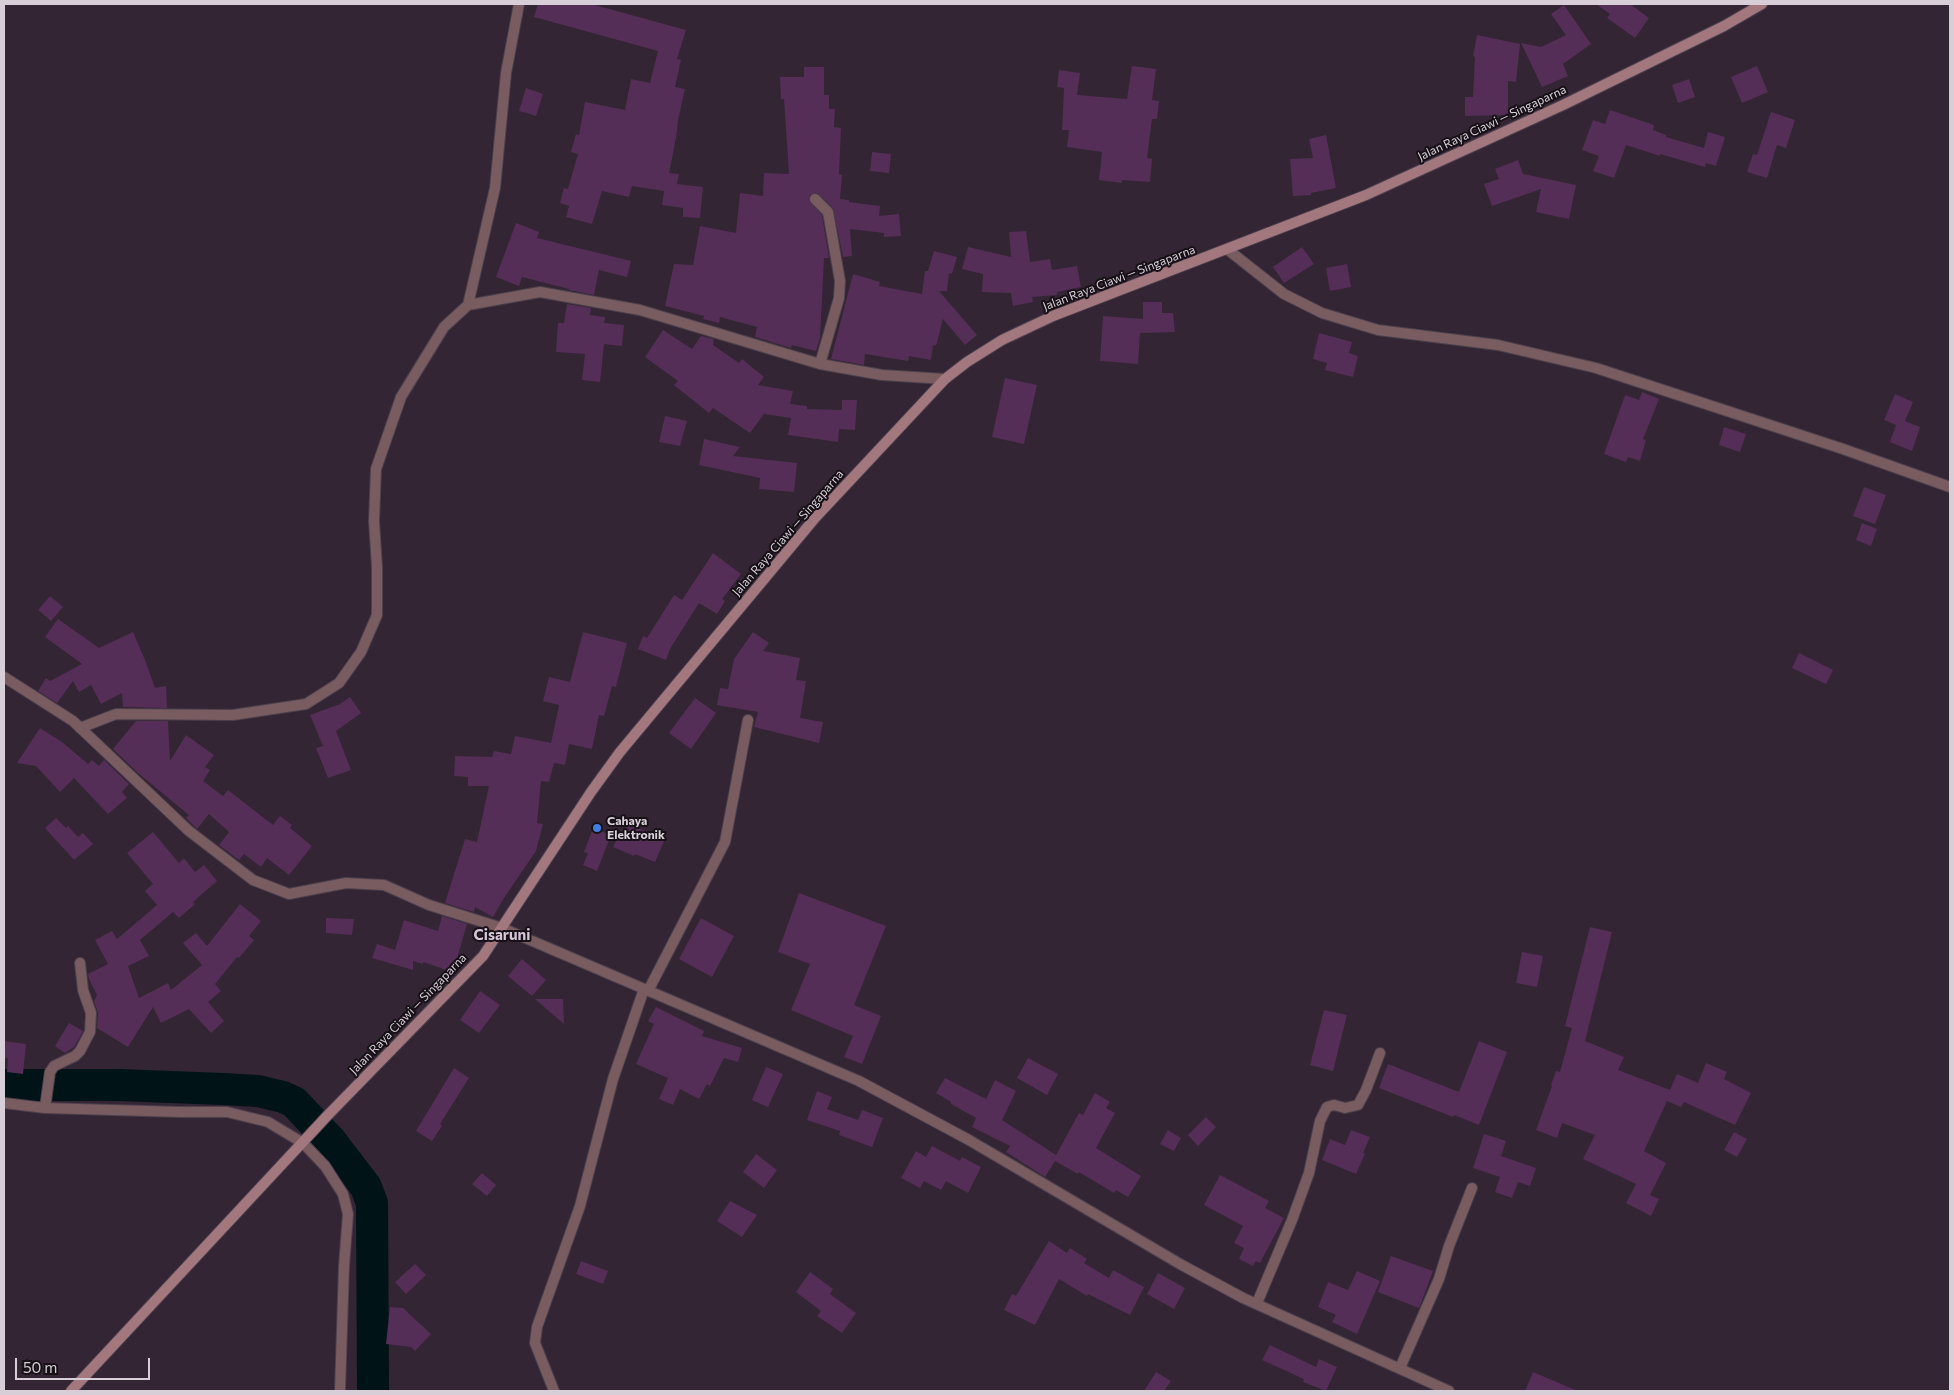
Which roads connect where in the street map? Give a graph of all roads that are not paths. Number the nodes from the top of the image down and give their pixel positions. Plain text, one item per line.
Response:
1 (519, 4) edge
2 (1762, 4) edge
3 (815, 199) dead end
4 (1227, 249) junction
5 (468, 305) junction
6 (820, 364) junction
7 (945, 380) junction
8 (1950, 487) edge
9 (4, 677) edge
10 (748, 720) dead end
11 (80, 728) junction
12 (502, 928) junction
13 (80, 963) dead end
14 (646, 990) junction
15 (1380, 1053) dead end
16 (4, 1103) edge
17 (44, 1108) junction
18 (303, 1143) junction
19 (1472, 1188) dead end
20 (1257, 1303) junction
21 (1400, 1368) junction
22 (71, 1391) edge
23 (340, 1391) edge
24 (554, 1391) edge
25 (1450, 1391) edge

1 - 5 street
2 - 4 main road, Jalan Raya Ciawi — Singaparna
3 - 6 street
4 - 7 main road, Jalan Raya Ciawi — Singaparna
4 - 8 street
5 - 6 street
5 - 11 street
6 - 7 street
7 - 12 main road, Jalan Raya Ciawi — Singaparna
9 - 11 street
10 - 14 street
11 - 12 street
12 - 14 street
12 - 18 main road, Jalan Raya Ciawi — Singaparna
13 - 17 street
14 - 20 street
14 - 24 street
15 - 20 street
16 - 17 street
17 - 18 street
18 - 22 main road, Jalan Raya Ciawi — Singaparna
18 - 23 street
19 - 21 street
20 - 21 street
21 - 25 street

